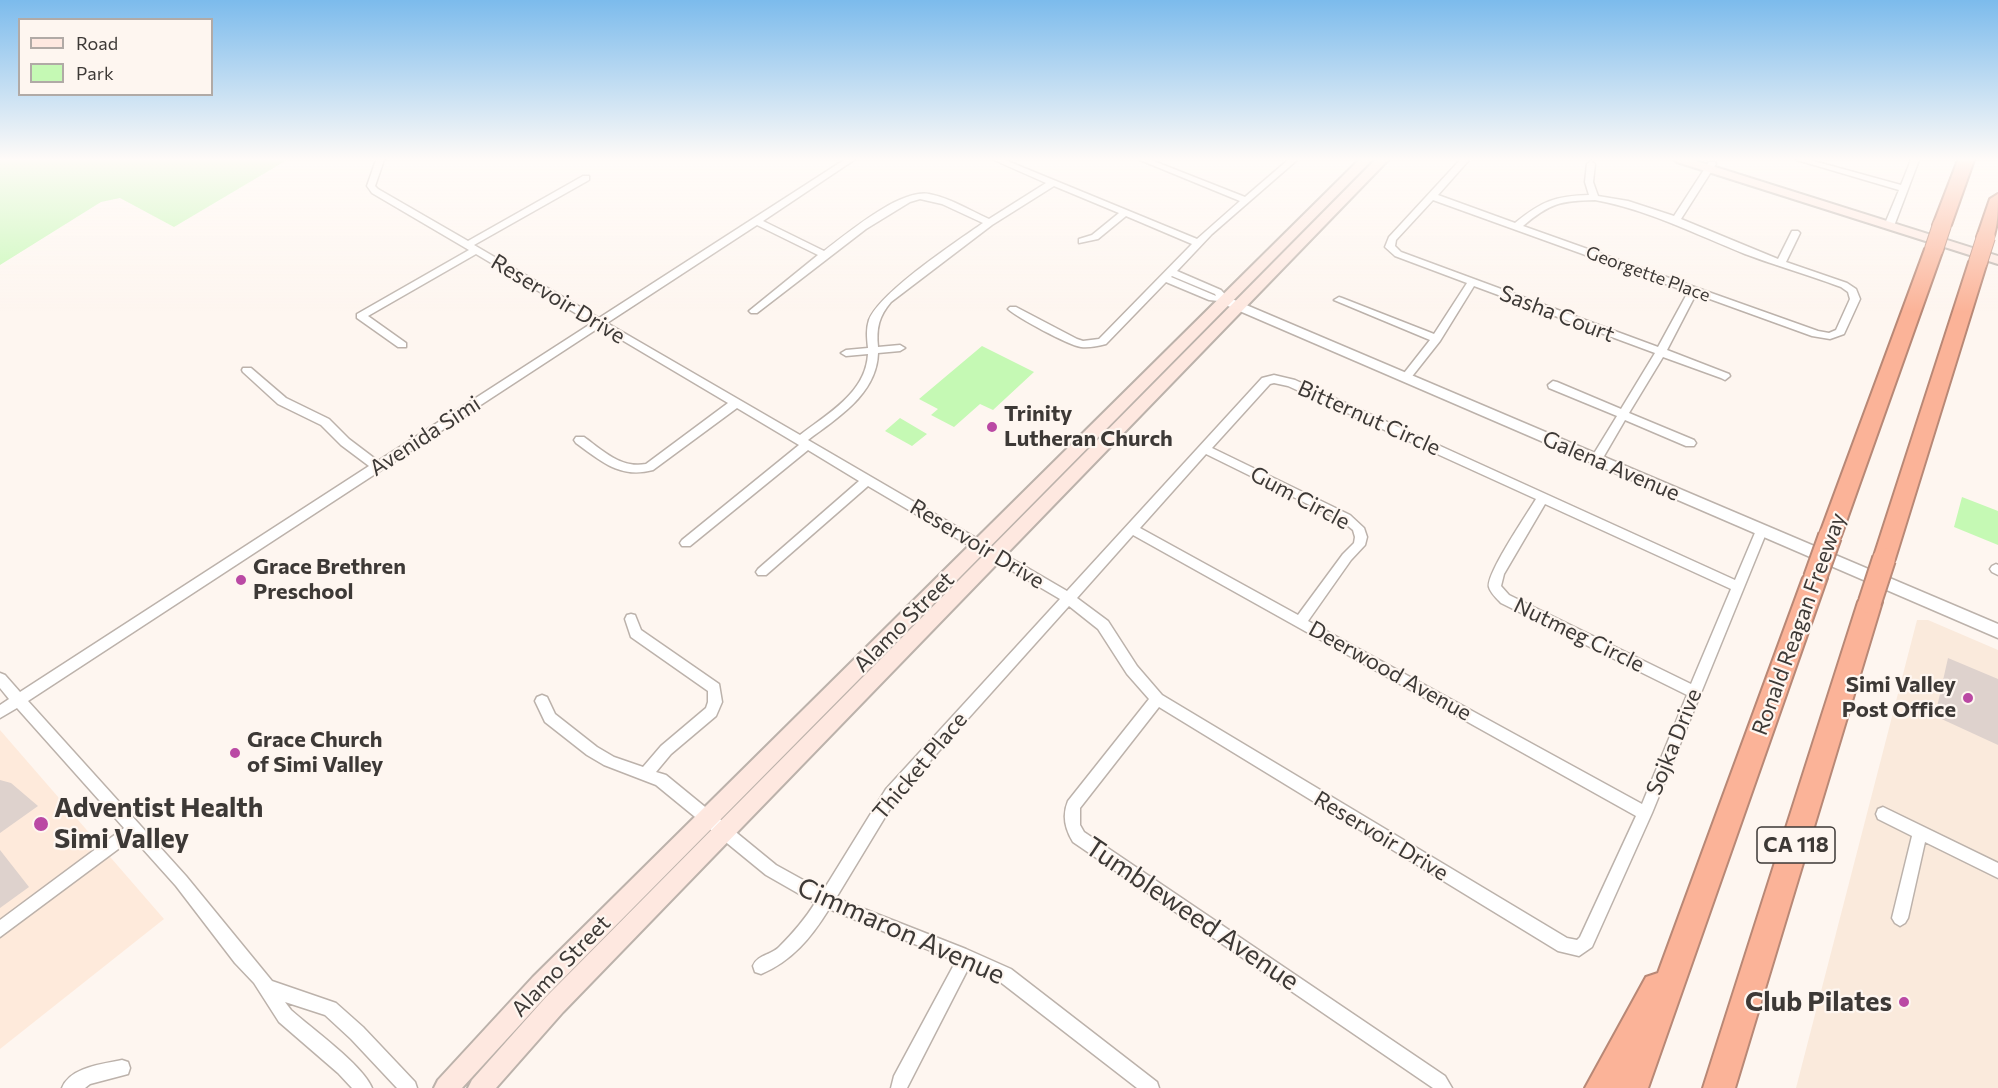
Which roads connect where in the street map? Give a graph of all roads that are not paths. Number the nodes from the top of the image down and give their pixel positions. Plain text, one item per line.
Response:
1 (410, 211) edge
2 (533, 211) edge
3 (772, 211) edge
4 (889, 211) edge
5 (963, 211) edge
6 (1005, 211) edge
7 (1123, 211) edge
8 (1235, 211) edge
9 (1318, 211) edge
10 (1329, 211) edge
11 (1418, 211) edge
12 (1474, 211) edge
13 (1533, 211) edge
14 (1649, 211) edge
15 (1681, 211) edge
16 (1855, 211) edge
17 (1894, 211) edge
18 (1947, 211) edge
19 (1994, 211) edge
20 (1126, 212) junction
21 (1676, 220) junction
22 (756, 221) junction
23 (989, 222) junction
24 (1890, 222) junction
25 (1517, 226) junction
26 (1795, 233) dead end
27 (1082, 241) dead end
28 (1199, 243) junction
29 (472, 248) junction
30 (1998, 252) edge
31 (825, 255) junction
32 (1988, 261) edge
33 (1781, 263) junction
34 (1169, 275) junction
35 (1472, 282) junction
36 (1694, 290) junction
37 (1339, 300) dead end
38 (1232, 303) junction
39 (1013, 309) dead end
40 (754, 310) dead end
41 (598, 323) junction
42 (1436, 339) junction
43 (402, 345) dead end
44 (900, 348) dead end
45 (873, 351) junction
46 (846, 353) dead end
47 (1660, 353) junction
48 (247, 370) dead end
49 (1725, 376) dead end
50 (1406, 377) junction
51 (1553, 385) dead end
52 (735, 404) junction
53 (1623, 416) junction
54 (580, 440) dead end
55 (804, 443) junction
56 (1690, 443) dead end
57 (1205, 449) junction
58 (1596, 460) junction
59 (378, 467) junction
60 (868, 480) junction
61 (1543, 497) junction
62 (1133, 530) junction
63 (1761, 531) junction
64 (686, 543) dead end
65 (987, 551) junction
66 (762, 572) dead end
67 (1737, 586) junction
68 (1068, 598) junction
69 (631, 619) dead end
70 (1301, 621) junction
71 (1998, 632) edge
72 (0, 679) edge
73 (1694, 692) junction
74 (19, 699) junction
75 (1156, 699) junction
76 (542, 701) dead end
77 (0, 712) edge
78 (646, 774) junction
79 (1645, 813) junction
80 (1883, 814) dead end
81 (708, 818) junction
82 (134, 829) junction
83 (723, 832) junction
84 (1920, 832) junction
85 (1998, 871) edge
86 (826, 901) junction
87 (1900, 918) dead end
88 (0, 929) edge
89 (1685, 940) junction
90 (1579, 948) joint
91 (966, 957) junction
92 (761, 966) dead end
93 (268, 988) junction
94 (122, 1068) dead end
95 (1720, 1086) edge
96 (70, 1088) edge
97 (364, 1088) edge
98 (409, 1088) edge
99 (446, 1088) edge
100 (480, 1088) edge
101 (899, 1088) edge
102 (1150, 1088) edge
103 (1444, 1088) edge
104 (1602, 1088) edge
105 (1632, 1088) edge

1 - 29 street, Reservoir Drive
2 - 29 street
3 - 22 street, Avenida Simi
4 - 31 street
5 - 23 street
6 - 23 street
7 - 20 street
8 - 28 street
9 - 38 main road, Alamo Street
10 - 38 main road, Alamo Street
11 - 35 street, Sasha Court
12 - 25 street, Georgette Place
13 - 25 street
14 - 21 street
15 - 21 street
16 - 24 main road
17 - 24 street
18 - 89 highway, Ronald Reagan Freeway / CA 118, bridge
19 - 32 highway, CA 118, bridge
20 - 27 street
20 - 28 street
21 - 33 street
22 - 31 street
22 - 41 street, Avenida Simi
23 - 45 street
24 - 30 main road
24 - 32 main road
25 - 36 street, Georgette Place
26 - 33 street
28 - 34 street
29 - 41 street, Reservoir Drive
29 - 43 street
31 - 40 street
32 - 95 highway, CA 118, bridge
33 - 36 street, Georgette Place
34 - 38 street, Galena Avenue
34 - 39 street
35 - 42 street
35 - 47 street, Sasha Court
36 - 47 street
37 - 42 street
38 - 50 street, Galena Avenue
38 - 65 main road, Alamo Street
41 - 52 street, Reservoir Drive
41 - 59 street, Avenida Simi
42 - 50 street
44 - 45 street
45 - 46 street
45 - 55 street
47 - 49 street, Sasha Court
47 - 53 street
48 - 59 street
50 - 58 street, Galena Avenue
51 - 53 street
52 - 54 street
52 - 55 street, Reservoir Drive
53 - 56 street
53 - 58 street
55 - 60 street, Reservoir Drive
55 - 64 street
57 - 61 street, Bitternut Circle
57 - 62 street, Bitternut Circle
57 - 70 street, Gum Circle
58 - 63 street, Galena Avenue
59 - 74 street, Avenida Simi
60 - 65 street, Reservoir Drive
60 - 66 street
61 - 67 street, Bitternut Circle
61 - 73 street, Nutmeg Circle
62 - 68 street, Bitternut Circle
62 - 70 street, Deerwood Avenue
63 - 67 street, Sojka Drive
63 - 71 street, Galena Avenue
65 - 68 street, Reservoir Drive
65 - 81 main road, Alamo Street
65 - 83 main road, Alamo Street
67 - 73 street, Sojka Drive
68 - 75 street, Reservoir Drive
68 - 86 street, Thicket Place
69 - 78 street
70 - 79 street, Deerwood Avenue
72 - 74 street
73 - 79 street, Sojka Drive
74 - 77 street, Avenida Simi
74 - 82 street
75 - 90 street, Reservoir Drive
75 - 103 street, Tumbleweed Avenue
76 - 78 street, Cimmaron Avenue
78 - 81 street, Cimmaron Avenue
79 - 90 street, Sojka Drive
80 - 84 street
81 - 83 street, Cimmaron Avenue
81 - 99 main road, Alamo Street
82 - 88 street
82 - 93 street
83 - 86 street, Cimmaron Avenue
83 - 100 main road, Alamo Street
84 - 85 street
84 - 87 street
86 - 91 street, Cimmaron Avenue
86 - 92 street, Thicket Place
89 - 104 highway
89 - 105 highway, Ronald Reagan Freeway / CA 118
91 - 101 street
91 - 102 street, Cimmaron Avenue
93 - 97 street
93 - 98 street
94 - 96 street

